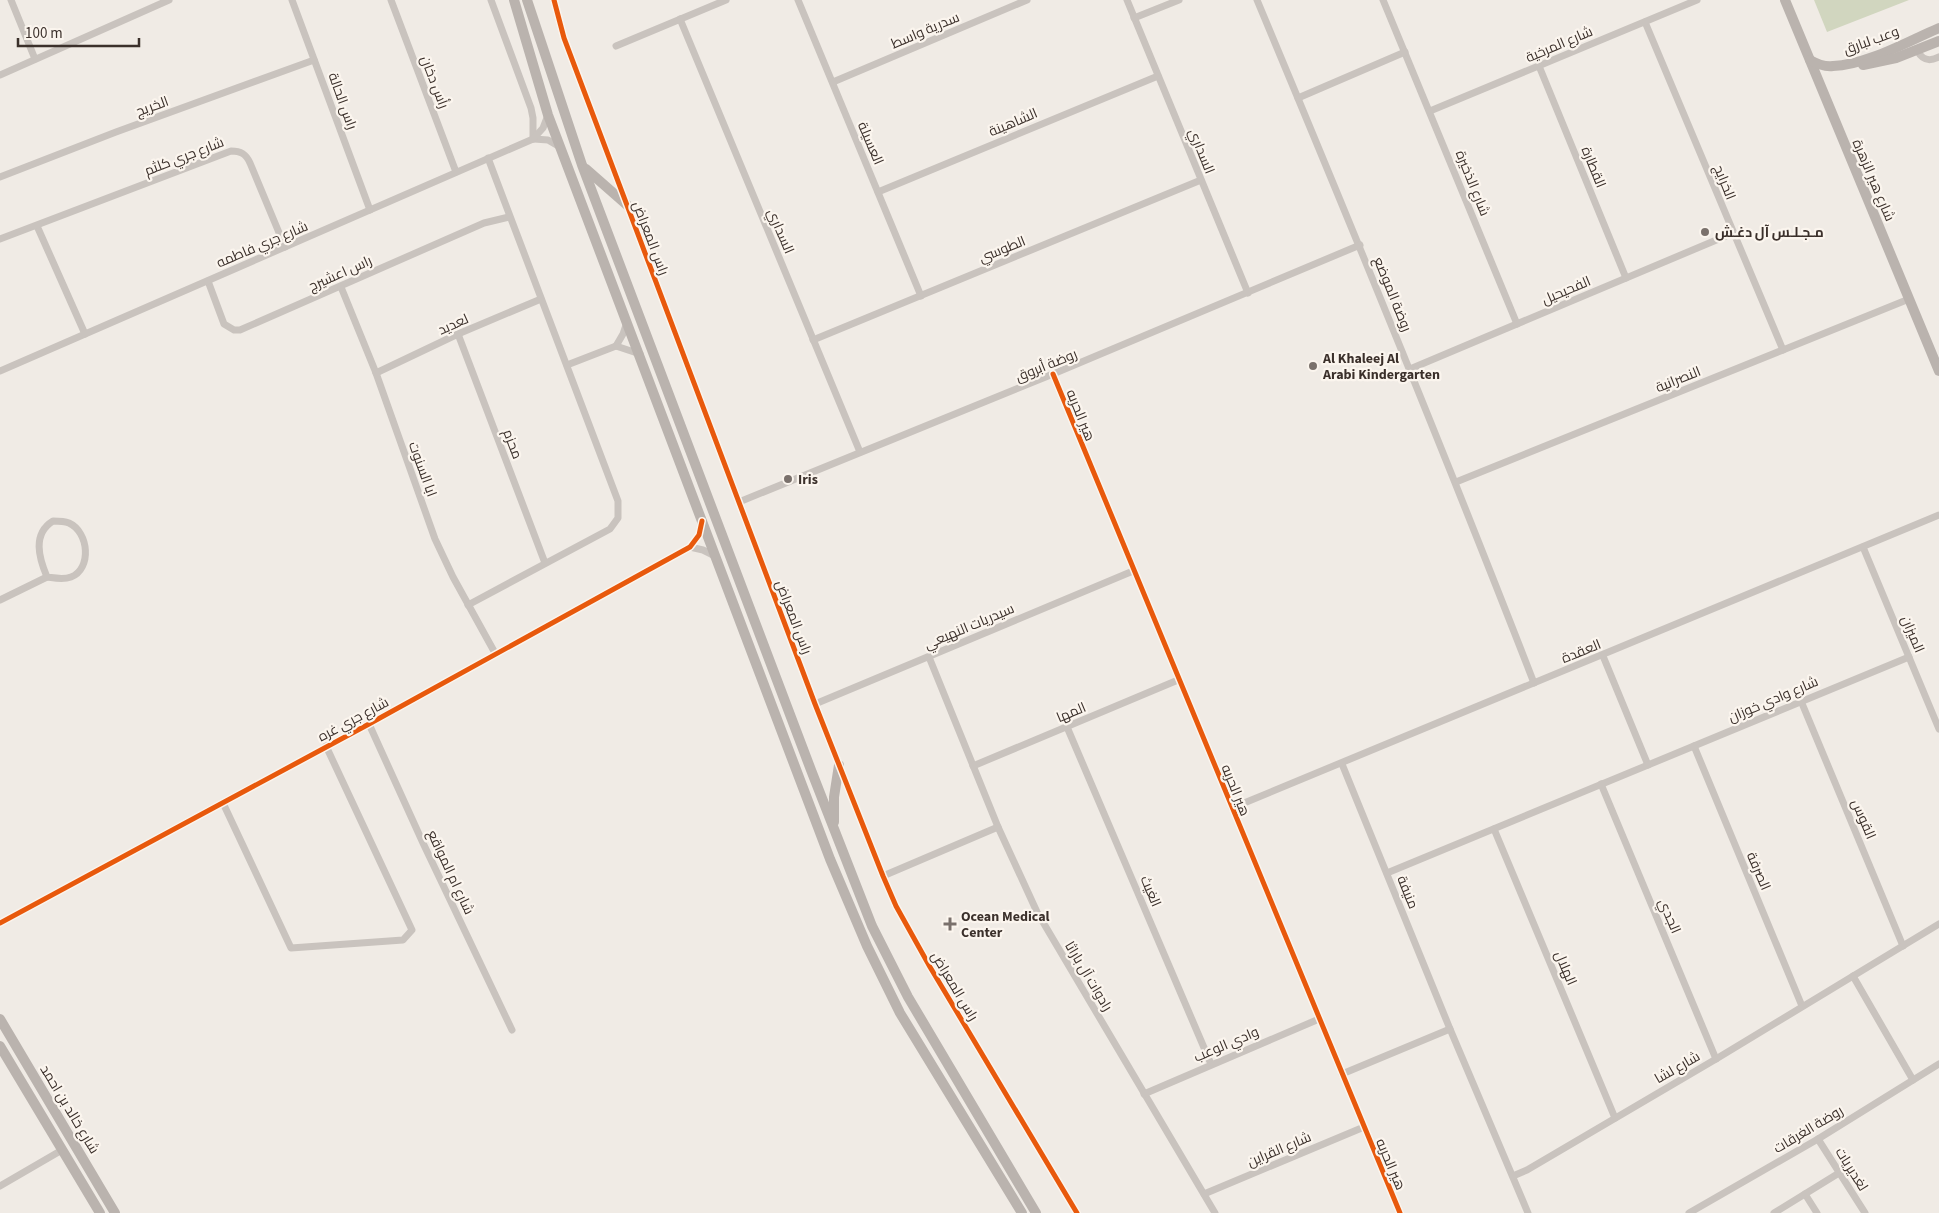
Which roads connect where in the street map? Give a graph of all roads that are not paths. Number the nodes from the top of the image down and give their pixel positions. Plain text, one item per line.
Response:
1 (11, 0) edge
2 (169, 0) edge
3 (292, 0) edge
4 (391, 0) edge
5 (491, 0) edge
6 (514, 0) edge
7 (527, 0) edge
8 (554, 0) edge
9 (726, 0) edge
10 (798, 0) edge
11 (1027, 0) edge
12 (1127, 0) edge
13 (1179, 0) edge
14 (1257, 0) edge
15 (1383, 0) edge
16 (1697, 0) edge
17 (1785, 0) edge
18 (1134, 18) junction
19 (680, 19) junction
20 (1645, 22) junction
21 (1939, 28) edge
22 (1939, 40) edge
23 (616, 46) dead end
24 (1917, 50) junction
25 (1405, 52) junction
26 (1939, 57) edge
27 (35, 59) junction
28 (314, 60) junction
29 (1810, 60) junction
30 (1539, 66) junction
31 (0, 75) edge
32 (1158, 76) junction
33 (1817, 78) junction
34 (832, 82) junction
35 (1298, 98) junction
36 (1430, 111) junction
37 (548, 115) junction
38 (533, 139) junction
39 (561, 148) junction
40 (488, 158) junction
41 (582, 165) junction
42 (456, 172) junction
43 (0, 177) edge
44 (1201, 180) junction
45 (878, 192) junction
46 (626, 205) junction
47 (370, 210) junction
48 (509, 217) junction
49 (37, 226) junction
50 (1732, 233) junction
51 (0, 239) edge
52 (1360, 245) junction
53 (285, 247) junction
54 (1626, 278) junction
55 (208, 281) junction
56 (341, 287) junction
57 (1248, 293) junction
58 (921, 296) junction
59 (541, 299) junction
60 (1909, 299) junction
61 (627, 320) junction
62 (1517, 324) junction
63 (86, 334) junction
64 (458, 334) junction
65 (813, 340) junction
66 (616, 346) junction
67 (1783, 350) junction
68 (640, 355) junction
69 (568, 365) junction
70 (1410, 369) junction
71 (0, 371) edge
72 (1939, 371) edge
73 (376, 373) junction
74 (1053, 374) junction
75 (860, 452) junction
76 (1456, 482) junction
77 (739, 502) junction
78 (1939, 515) edge
79 (702, 521) junction
80 (690, 547) junction
81 (1863, 548) junction
82 (715, 557) junction
83 (545, 563) junction
84 (1133, 571) junction
85 (47, 577) junction
86 (0, 600) edge
87 (468, 605) junction
88 (495, 653) junction
89 (929, 656) junction
90 (1603, 656) junction
91 (1909, 657) junction
92 (1178, 680) junction
93 (1534, 683) junction
94 (1801, 701) junction
95 (815, 704) junction
96 (369, 724) junction
97 (1067, 727) junction
98 (1939, 730) edge
99 (326, 746) junction
100 (1694, 746) junction
101 (1342, 764) junction
102 (839, 765) junction
103 (1648, 765) junction
104 (973, 766) junction
105 (1600, 784) junction
106 (224, 803) junction
107 (1232, 808) junction
108 (998, 826) junction
109 (1494, 829) junction
110 (834, 830) junction
111 (1387, 872) junction
112 (883, 876) junction
113 (0, 923) edge
114 (1939, 924) edge
115 (1903, 946) junction
116 (1853, 976) junction
117 (1802, 1006) junction
118 (0, 1019) edge
119 (1319, 1019) junction
120 (1450, 1029) junction
121 (512, 1030) dead end
122 (0, 1046) edge
123 (1716, 1058) junction
124 (1211, 1064) junction
125 (1939, 1064) edge
126 (1342, 1074) junction
127 (1913, 1080) junction
128 (1144, 1094) junction
129 (1615, 1118) junction
130 (1364, 1127) junction
131 (1818, 1139) junction
132 (62, 1150) junction
133 (1840, 1173) junction
134 (1513, 1176) junction
135 (0, 1186) edge
136 (1204, 1194) junction
137 (1805, 1194) junction
138 (100, 1213) edge
139 (116, 1213) edge
140 (1022, 1213) edge
141 (1036, 1213) edge
142 (1077, 1213) edge
143 (1215, 1213) edge
144 (1400, 1213) edge
145 (1528, 1213) edge
146 (1689, 1213) edge
147 (1774, 1213) edge
148 (1817, 1213) edge
149 (1865, 1213) edge

1 - 27 street
2 - 27 street
3 - 28 street, راس الحالة
4 - 42 street, رأس دخان
5 - 38 street
6 - 37 street
7 - 41 street
8 - 46 street, راس المعراض
9 - 19 street
10 - 34 street, العسيلة
11 - 34 street, سدرية واسط
12 - 18 street, السداري
13 - 18 street
14 - 35 street, روضة الموضع
15 - 25 street, شارع الذخيرة
16 - 20 street, شارع المرخية
17 - 29 street, شارع هير الزهرة
18 - 32 street, السداري
19 - 23 street
19 - 65 street, السداري
20 - 30 street, شارع المرخية
20 - 50 street, الخرايج
21 - 29 street, وعب لبارق
22 - 24 street, وعب لبارق
24 - 26 street
24 - 33 street, وعب لبارق
25 - 35 street
25 - 36 street, شارع الذخيرة
27 - 31 street
28 - 43 street, الخريج
28 - 47 street, راس الحالة
29 - 33 street, شارع هير الزهرة
30 - 36 street, شارع المرخية
30 - 54 street, القطارة
32 - 44 street, السداري
32 - 45 street, الشاهينة
33 - 60 street, شارع هير الزهرة
34 - 45 street, العسيلة
35 - 52 street, روضة الموضع
36 - 62 street, شارع الذخيرة
37 - 38 street
37 - 39 street
38 - 39 street
38 - 40 street, شارع جري فاطمه
39 - 61 street
40 - 42 street, شارع جري فاطمه
40 - 48 street
41 - 46 street
41 - 110 street
42 - 47 street, شارع جري فاطمه
44 - 57 street, السداري
44 - 58 street, الطوسي
45 - 58 street, العسيلة
46 - 77 street, راس المعراض
47 - 53 street, شارع جري فاطمه
48 - 56 street, راس اعشيرج
48 - 59 street
49 - 51 street, شارع جري كلثم
49 - 53 street, شارع جري كلثم
49 - 63 street
50 - 54 street, الفحيحيل
50 - 67 street, الخرايج
52 - 57 street, روضة أبروق
52 - 70 street, روضة الموضع
53 - 55 street, شارع جري فاطمه
54 - 62 street, الفحيحيل
55 - 56 street, راس اعشيرج
55 - 63 street, شارع جري فاطمه
56 - 73 street, ابا السنوت
57 - 74 street, روضة أبروق
58 - 65 street, الطوسي
59 - 64 street, لعديد
59 - 69 street
60 - 67 street, النصرانية
60 - 72 street, شارع هير الزهرة
61 - 66 street
61 - 68 street
62 - 70 street, الفحيحيل
63 - 71 street, شارع جري فاطمه
64 - 73 street, لعديد
64 - 83 street, محزم
65 - 75 street, السداري
66 - 68 street
66 - 69 street
67 - 76 street, النصرانية
68 - 79 street
69 - 83 street
70 - 76 street, روضة الموضع
73 - 87 street, ابا السنوت
74 - 75 street, روضة أبروق
74 - 84 street, هير الحربه
75 - 77 street, روضة أبروق
76 - 93 street, روضة الموضع
77 - 95 street, راس المعراض
78 - 81 street, العقدة
79 - 80 street
79 - 82 street
80 - 82 street
80 - 88 street, شارع جري غره
81 - 90 street, العقدة
81 - 91 street, الميزان
82 - 140 street
83 - 87 street
84 - 89 street, سيدريات النهيعي
84 - 92 street, هير الحربه
85 - 85 street
85 - 86 street
87 - 88 street, ابا السنوت
88 - 96 street, شارع جري غره
89 - 95 street, سيدريات النهيعي
89 - 104 street, رادوات آل باراثا
90 - 93 street, العقدة
90 - 103 street
91 - 94 street, شارع وادي خوزان
91 - 98 street, الميزان
92 - 97 street, المها
92 - 107 street, هير الحربه
93 - 101 street, العقدة
94 - 100 street, شارع وادي خوزان
94 - 115 street, القوس
95 - 102 street, راس المعراض
96 - 99 street, شارع جري غره
96 - 121 street, شارع ام المواقع
97 - 104 street, المها
97 - 124 street, الغيث
99 - 106 street, شارع جري غره
99 - 106 street
100 - 103 street, شارع وادي خوزان
100 - 117 street, الصرفة
101 - 107 street, العقدة
101 - 111 street, منيفة
102 - 110 street
102 - 112 street, راس المعراض
103 - 105 street, شارع وادي خوزان
104 - 108 street, رادوات آل باراثا
105 - 109 street, شارع وادي خوزان
105 - 123 street, الجدي
106 - 113 street, شارع جري غره
107 - 119 street, هير الحربه
108 - 112 street
108 - 128 street, رادوات آل باراثا
109 - 111 street, شارع وادي خوزان
109 - 129 street, الهلال
110 - 141 street
111 - 120 street, منيفة
112 - 142 street, راس المعراض
114 - 115 street, شارع لشا
115 - 116 street, شارع لشا
116 - 117 street, شارع لشا
116 - 127 street
117 - 123 street, شارع لشا
118 - 139 street, شارع خالد بن احمد
119 - 124 street, وادي الوعب
119 - 126 street, هير الحربه
120 - 126 street
120 - 134 street, منيفة
122 - 132 street, شارع خالد بن احمد
123 - 129 street, شارع لشا
124 - 128 street, وادي الوعب
125 - 127 street, روضة الغرقات
126 - 130 street, هير الحربه
127 - 131 street, روضة الغرقات
128 - 136 street, رادوات آل باراثا
129 - 134 street, شارع لشا
130 - 136 street, شارع القراين
130 - 144 street, هير الحربه
131 - 133 street, لغديريات
131 - 146 street, روضة الغرقات
132 - 135 street
132 - 138 street, شارع خالد بن احمد
133 - 137 street
133 - 149 street, لغديريات
134 - 145 street, منيفة
136 - 143 street, رادوات آل باراثا
137 - 147 street
137 - 148 street

